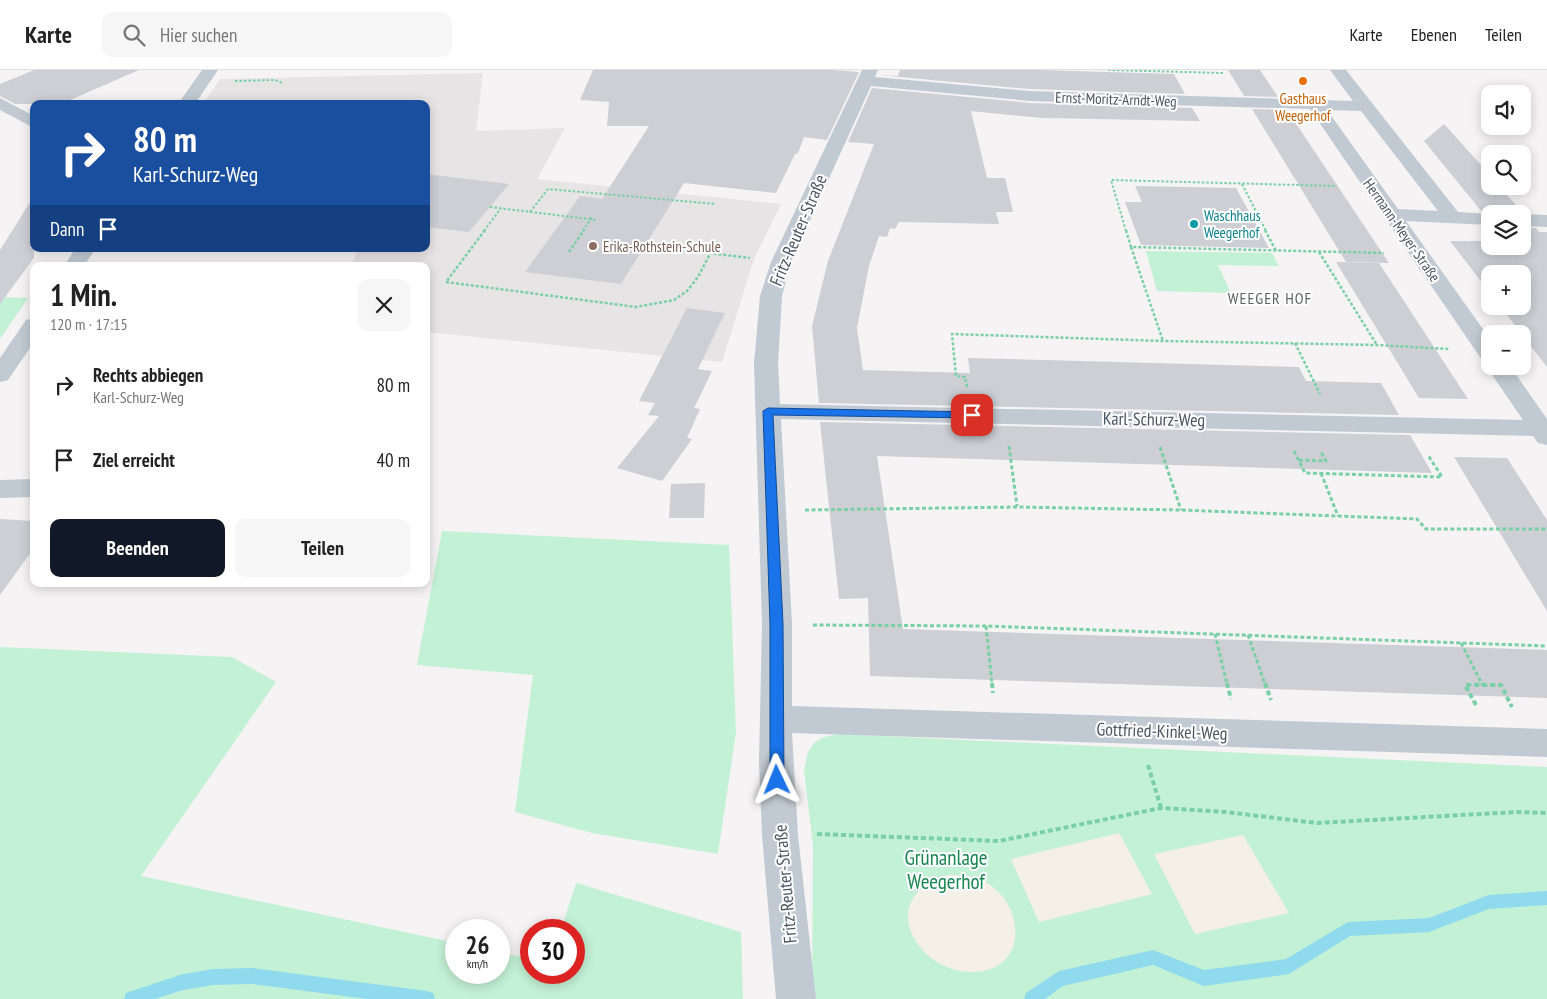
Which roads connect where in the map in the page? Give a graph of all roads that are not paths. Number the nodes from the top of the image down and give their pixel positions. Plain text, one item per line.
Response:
1 (1338, 70) edge
2 (867, 75) edge
3 (206, 76) edge
4 (189, 100) edge
5 (0, 103) edge
6 (1315, 105) junction
7 (1367, 106) junction
8 (30, 121) edge
9 (1392, 215) junction
10 (1453, 218) junction
11 (1481, 219) edge
12 (1531, 220) edge
13 (1547, 221) edge
14 (30, 331) edge
15 (1481, 341) edge
16 (0, 375) edge
17 (1504, 375) edge
18 (768, 411) junction
19 (1544, 432) edge
20 (30, 488) edge
21 (0, 489) edge
22 (777, 718) junction
23 (1547, 743) edge
24 (796, 999) edge

1 - 7 street
2 - 6 street, Ernst-Moritz-Arndt-Weg
2 - 18 street, Fritz-Reuter-Straße
3 - 4 street
5 - 8 street
6 - 7 street, Ernst-Moritz-Arndt-Weg
6 - 9 street, Hermann-Meyer-Straße
7 - 10 street
9 - 10 street
9 - 15 street, Hermann-Meyer-Straße
10 - 11 street
12 - 13 street
14 - 16 street
17 - 19 street, Hermann-Meyer-Straße
18 - 19 street, Karl-Schurz-Weg
18 - 22 street, Fritz-Reuter-Straße
20 - 21 street
22 - 23 street, Gottfried-Kinkel-Weg
22 - 24 street, Fritz-Reuter-Straße

